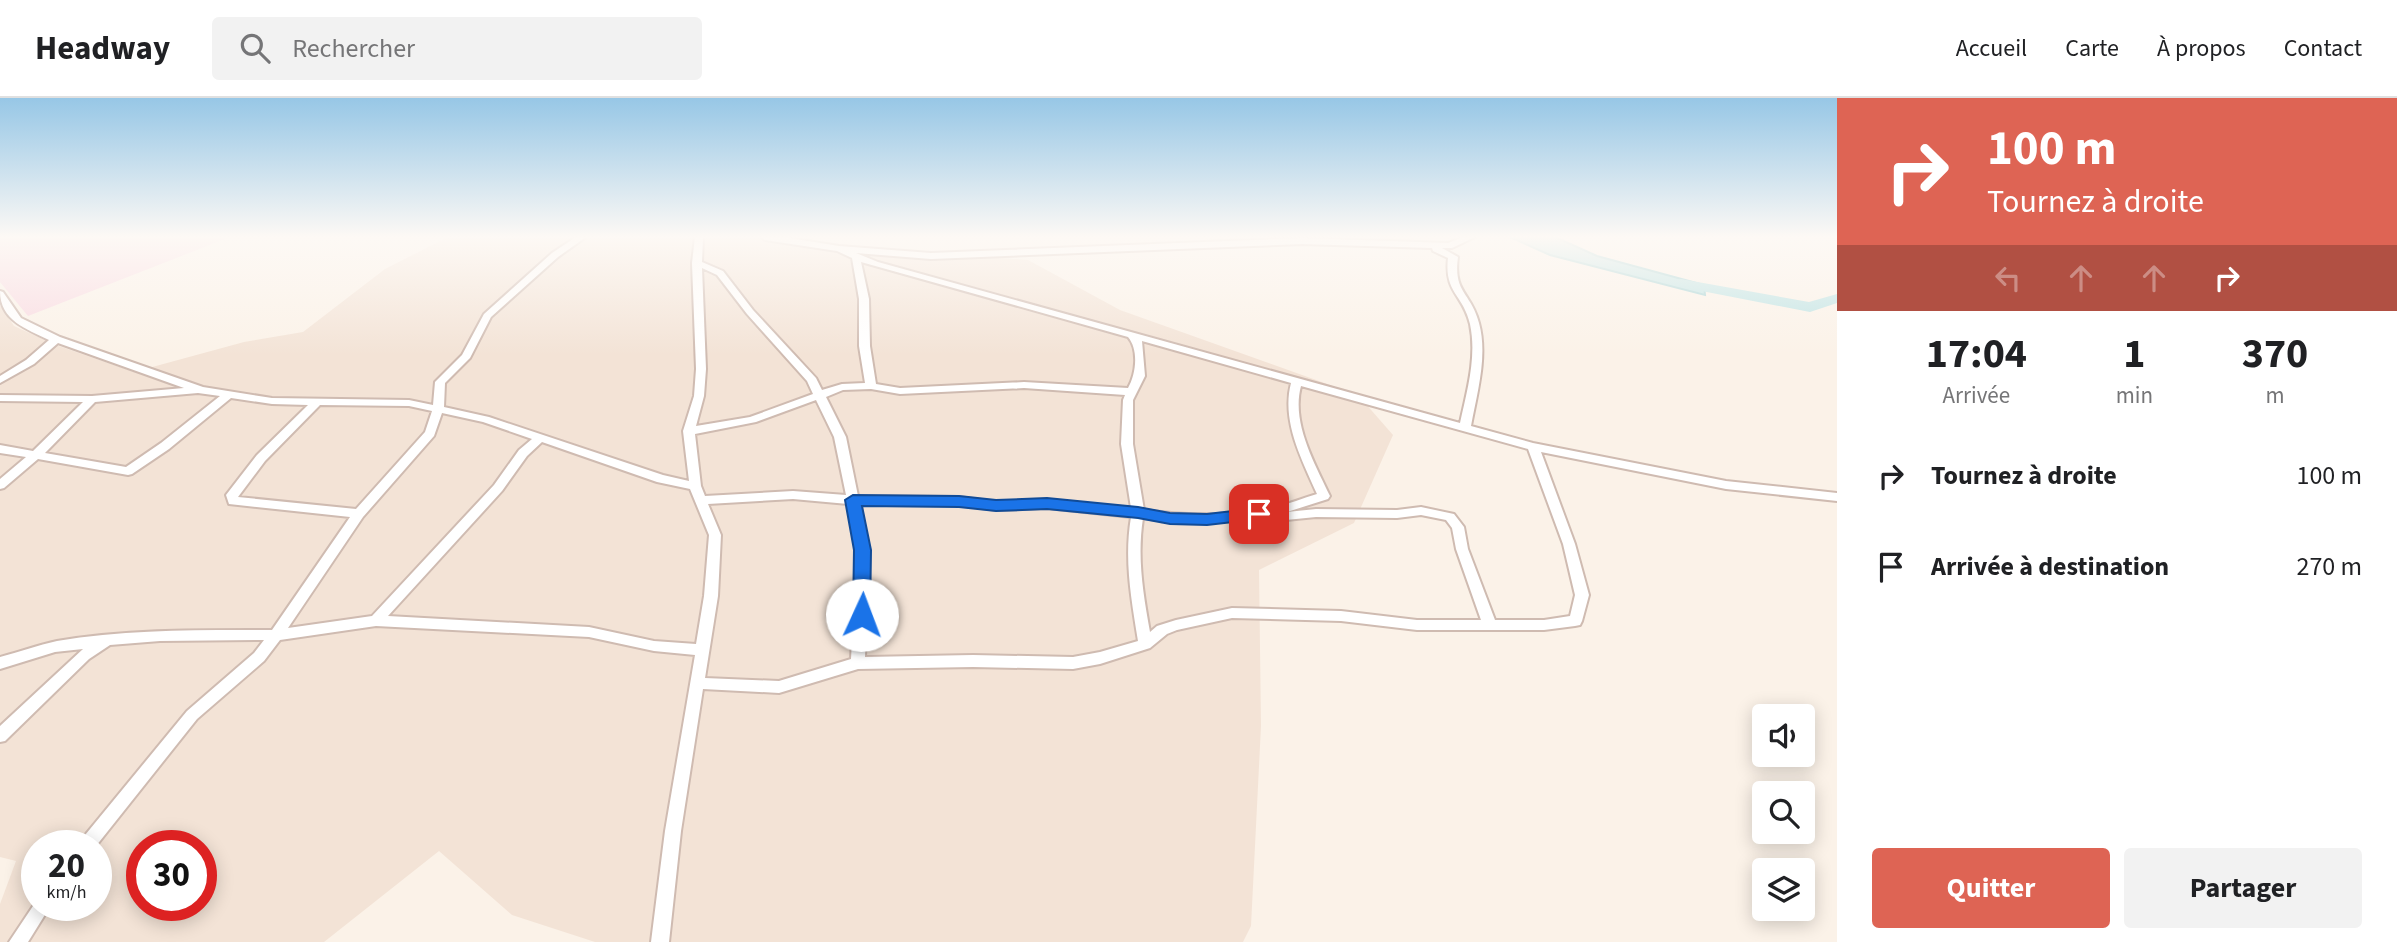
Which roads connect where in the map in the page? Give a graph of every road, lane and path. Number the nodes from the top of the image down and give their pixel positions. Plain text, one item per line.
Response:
1 (531, 276) edge
2 (698, 276) edge
3 (723, 276) edge
4 (859, 276) edge
5 (921, 276) edge
6 (1452, 276) edge
7 (0, 294) edge
8 (1129, 333) junction
9 (56, 339) junction
10 (0, 380) edge
11 (1297, 380) junction
12 (871, 386) junction
13 (201, 390) junction
14 (1133, 392) junction
15 (229, 394) junction
16 (819, 394) junction
17 (0, 398) edge
18 (92, 399) junction
19 (316, 402) junction
20 (439, 409) junction
21 (1465, 426) junction
22 (689, 430) junction
23 (541, 437) junction
24 (1532, 447) junction
25 (0, 449) edge
26 (37, 454) junction
27 (0, 485) edge
28 (695, 486) junction
29 (1837, 497) edge
30 (702, 500) junction
31 (853, 500) junction
32 (1138, 513) junction
33 (359, 514) junction
34 (1259, 514) junction
35 (376, 621) junction
36 (1490, 625) junction
37 (276, 635) junction
38 (110, 640) junction
39 (1145, 644) junction
40 (701, 650) junction
41 (0, 663) edge
42 (858, 663) junction
43 (696, 683) junction
44 (0, 736) edge
45 (99, 830) edge
46 (32, 921) edge
47 (18, 942) edge
48 (660, 942) edge

1 - 20 street
2 - 22 street
3 - 16 street
4 - 12 street
5 - 8 street
6 - 21 street
7 - 9 street
8 - 11 street
8 - 14 street
9 - 10 street
9 - 13 street
11 - 21 street
11 - 34 street
12 - 14 street
12 - 16 street
13 - 15 street
13 - 18 street
14 - 32 street
15 - 19 street
15 - 26 street
16 - 22 street
16 - 31 street
17 - 18 street
18 - 26 street
19 - 20 street
19 - 33 street
20 - 23 street
20 - 33 street
21 - 24 street
22 - 28 street
23 - 28 street
23 - 35 street
24 - 29 street
24 - 36 street
25 - 26 street
26 - 27 street
28 - 30 street
30 - 31 street
30 - 40 street
31 - 32 street
31 - 42 street
32 - 34 street
32 - 39 street
33 - 37 street
34 - 36 street
35 - 37 street
35 - 40 street
36 - 39 street
37 - 38 street
37 - 45 street
38 - 41 street
38 - 44 street
39 - 42 street
40 - 43 street
42 - 43 street
43 - 48 street
46 - 47 street

